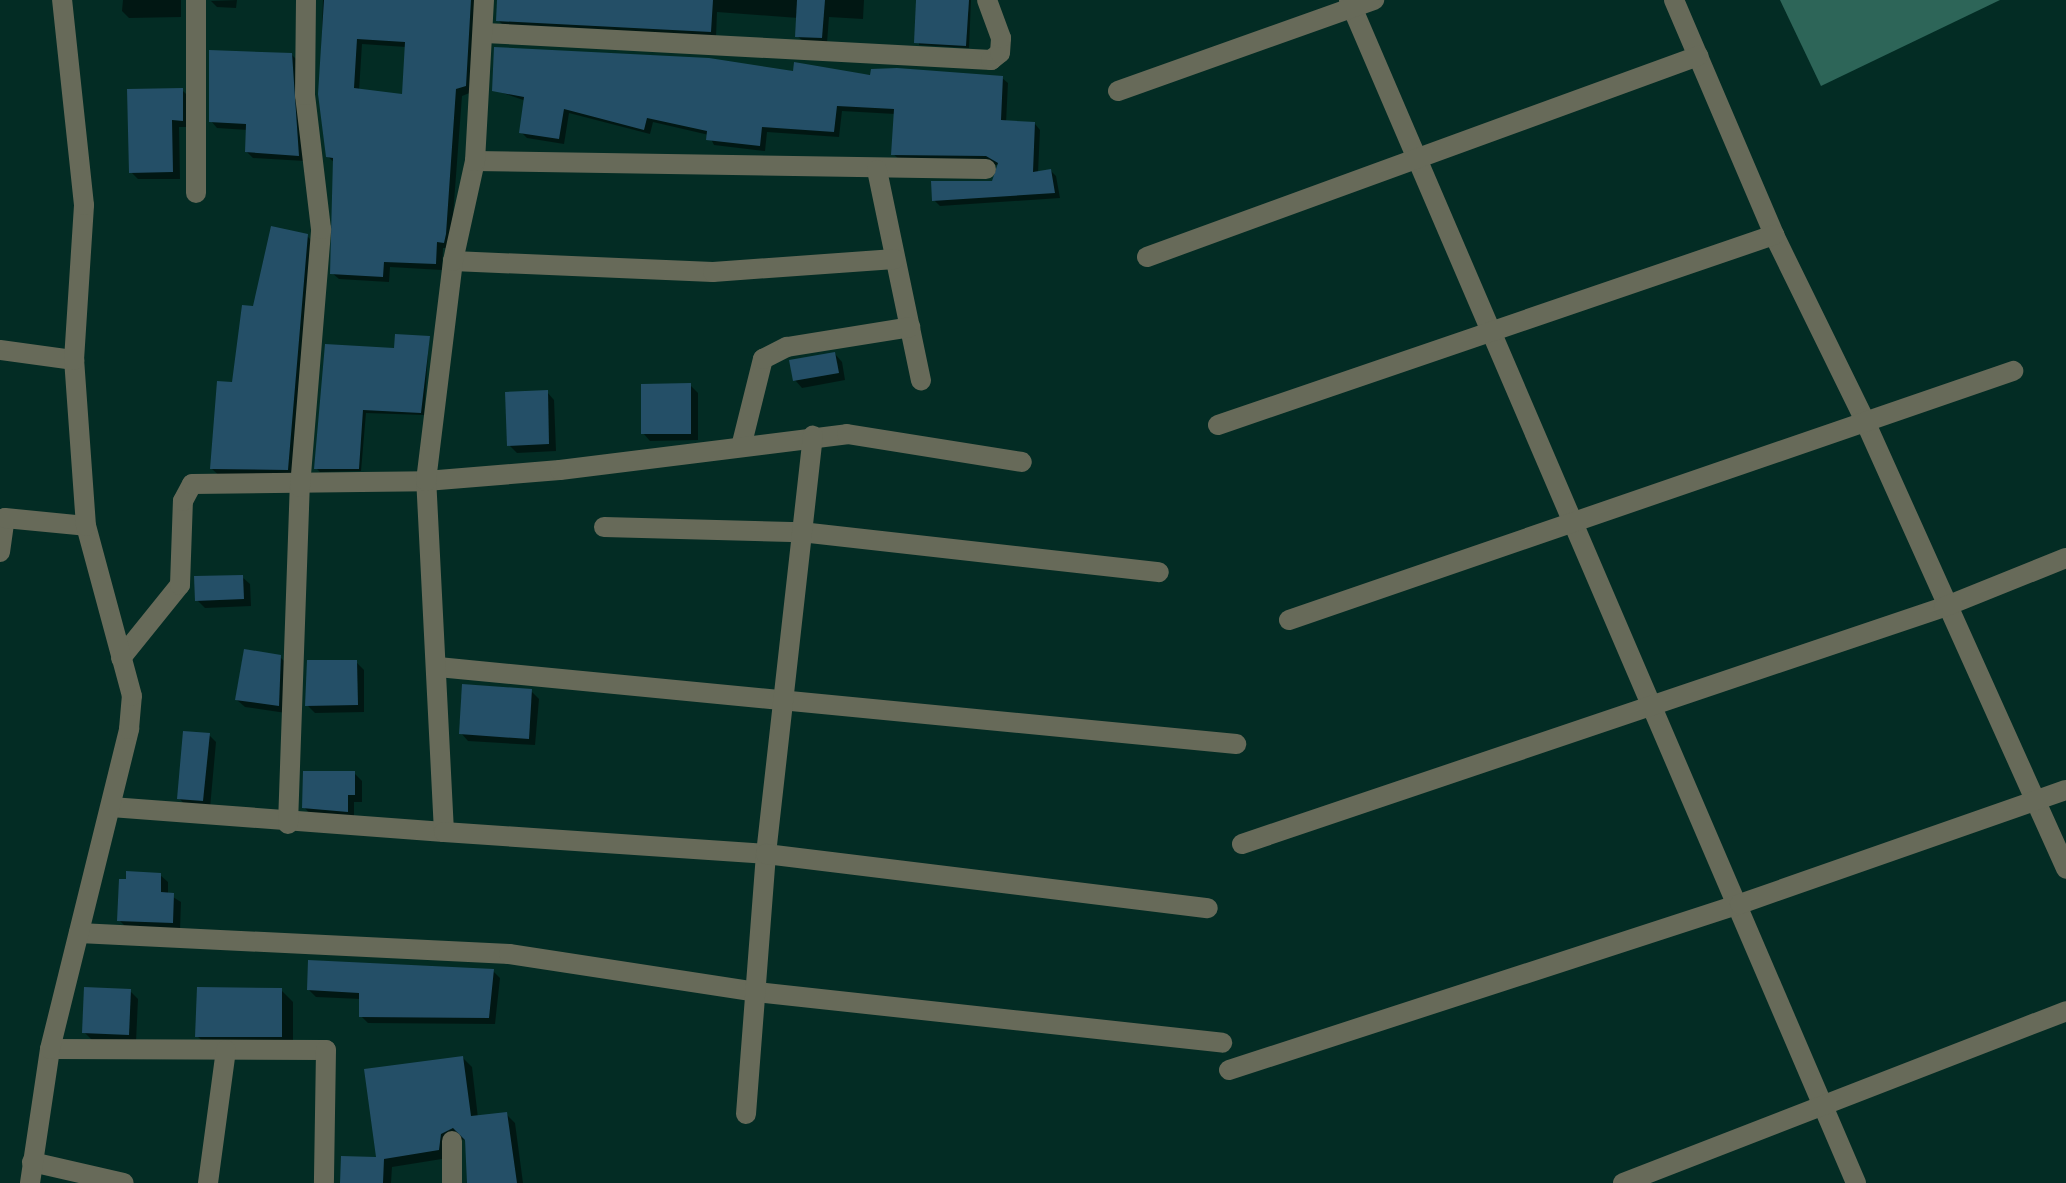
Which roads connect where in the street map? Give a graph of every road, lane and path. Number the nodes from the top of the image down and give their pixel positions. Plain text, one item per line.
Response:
1 (62, 0) edge
2 (196, 0) edge
3 (306, 0) edge
4 (484, 0) edge
5 (987, 0) edge
6 (1374, 0) edge
7 (1674, 0) edge
8 (1350, 4) edge
9 (485, 33) junction
10 (1698, 56) junction
11 (1118, 91) dead end
12 (1420, 158) junction
13 (475, 161) junction
14 (986, 169) dead end
15 (877, 170) junction
16 (196, 193) dead end
17 (1774, 235) junction
18 (1147, 257) dead end
19 (895, 259) junction
20 (453, 261) junction
21 (910, 327) junction
22 (1493, 331) junction
23 (0, 350) edge
24 (74, 360) junction
25 (2013, 371) dead end
26 (921, 380) dead end
27 (1864, 419) junction
28 (1218, 425) dead end
29 (813, 436) junction
30 (741, 447) junction
31 (1022, 462) dead end
32 (426, 481) junction
33 (300, 487) junction
34 (2, 518) edge
35 (1574, 522) junction
36 (86, 526) junction
37 (604, 527) dead end
38 (801, 532) junction
39 (0, 552) edge
40 (2066, 558) edge
41 (1159, 572) dead end
42 (1944, 607) junction
43 (1289, 620) dead end
44 (121, 658) junction
45 (438, 667) junction
46 (783, 700) junction
47 (1652, 705) junction
48 (1236, 744) dead end
49 (2066, 790) edge
50 (2035, 799) junction
51 (111, 807) junction
52 (288, 824) junction
53 (444, 832) junction
54 (1242, 844) dead end
55 (766, 854) junction
56 (2066, 869) edge
57 (1740, 904) junction
58 (1208, 908) dead end
59 (79, 933) junction
60 (756, 992) junction
61 (2066, 1011) edge
62 (1222, 1043) dead end
63 (50, 1049) junction
64 (226, 1050) junction
65 (1229, 1070) dead end
66 (1822, 1106) junction
67 (746, 1114) dead end
68 (452, 1141) dead end
69 (31, 1173) edge
70 (124, 1183) edge
71 (208, 1183) edge
72 (324, 1183) edge
73 (452, 1183) edge
74 (1623, 1183) edge
75 (1856, 1183) edge

1 - 24 street
2 - 16 street
3 - 33 street
4 - 9 street
5 - 9 street
6 - 8 street
7 - 10 street
8 - 11 street
8 - 12 street
9 - 13 street
10 - 12 street
10 - 17 street
12 - 18 street
12 - 22 street
13 - 15 street
13 - 20 street
14 - 15 street
15 - 19 street
17 - 22 street
17 - 27 street
19 - 20 street
19 - 21 street
20 - 32 street
21 - 26 street
21 - 30 street
22 - 28 street
22 - 35 street
23 - 24 street
24 - 36 street
25 - 27 street
27 - 35 street
27 - 42 street
29 - 30 street
29 - 31 street
29 - 38 street
30 - 32 street
32 - 33 street
32 - 45 street
33 - 44 street
33 - 52 street
34 - 36 street
34 - 39 street
35 - 43 street
35 - 47 street
36 - 44 street
37 - 38 street
38 - 41 street
38 - 46 street
40 - 42 street
42 - 47 street
42 - 50 street
44 - 51 street
45 - 46 street
45 - 53 street
46 - 48 street
46 - 55 street
47 - 54 street
47 - 57 street
49 - 50 street
50 - 56 street
50 - 57 street
51 - 52 street
51 - 59 street
52 - 53 street
53 - 55 street
55 - 58 street
55 - 60 street
57 - 65 street
57 - 66 street
59 - 60 street
59 - 63 street
60 - 62 street
60 - 67 street
61 - 66 street
63 - 64 street
63 - 69 street
64 - 71 street
64 - 72 street
66 - 74 street
66 - 75 street
68 - 73 street
69 - 70 street

